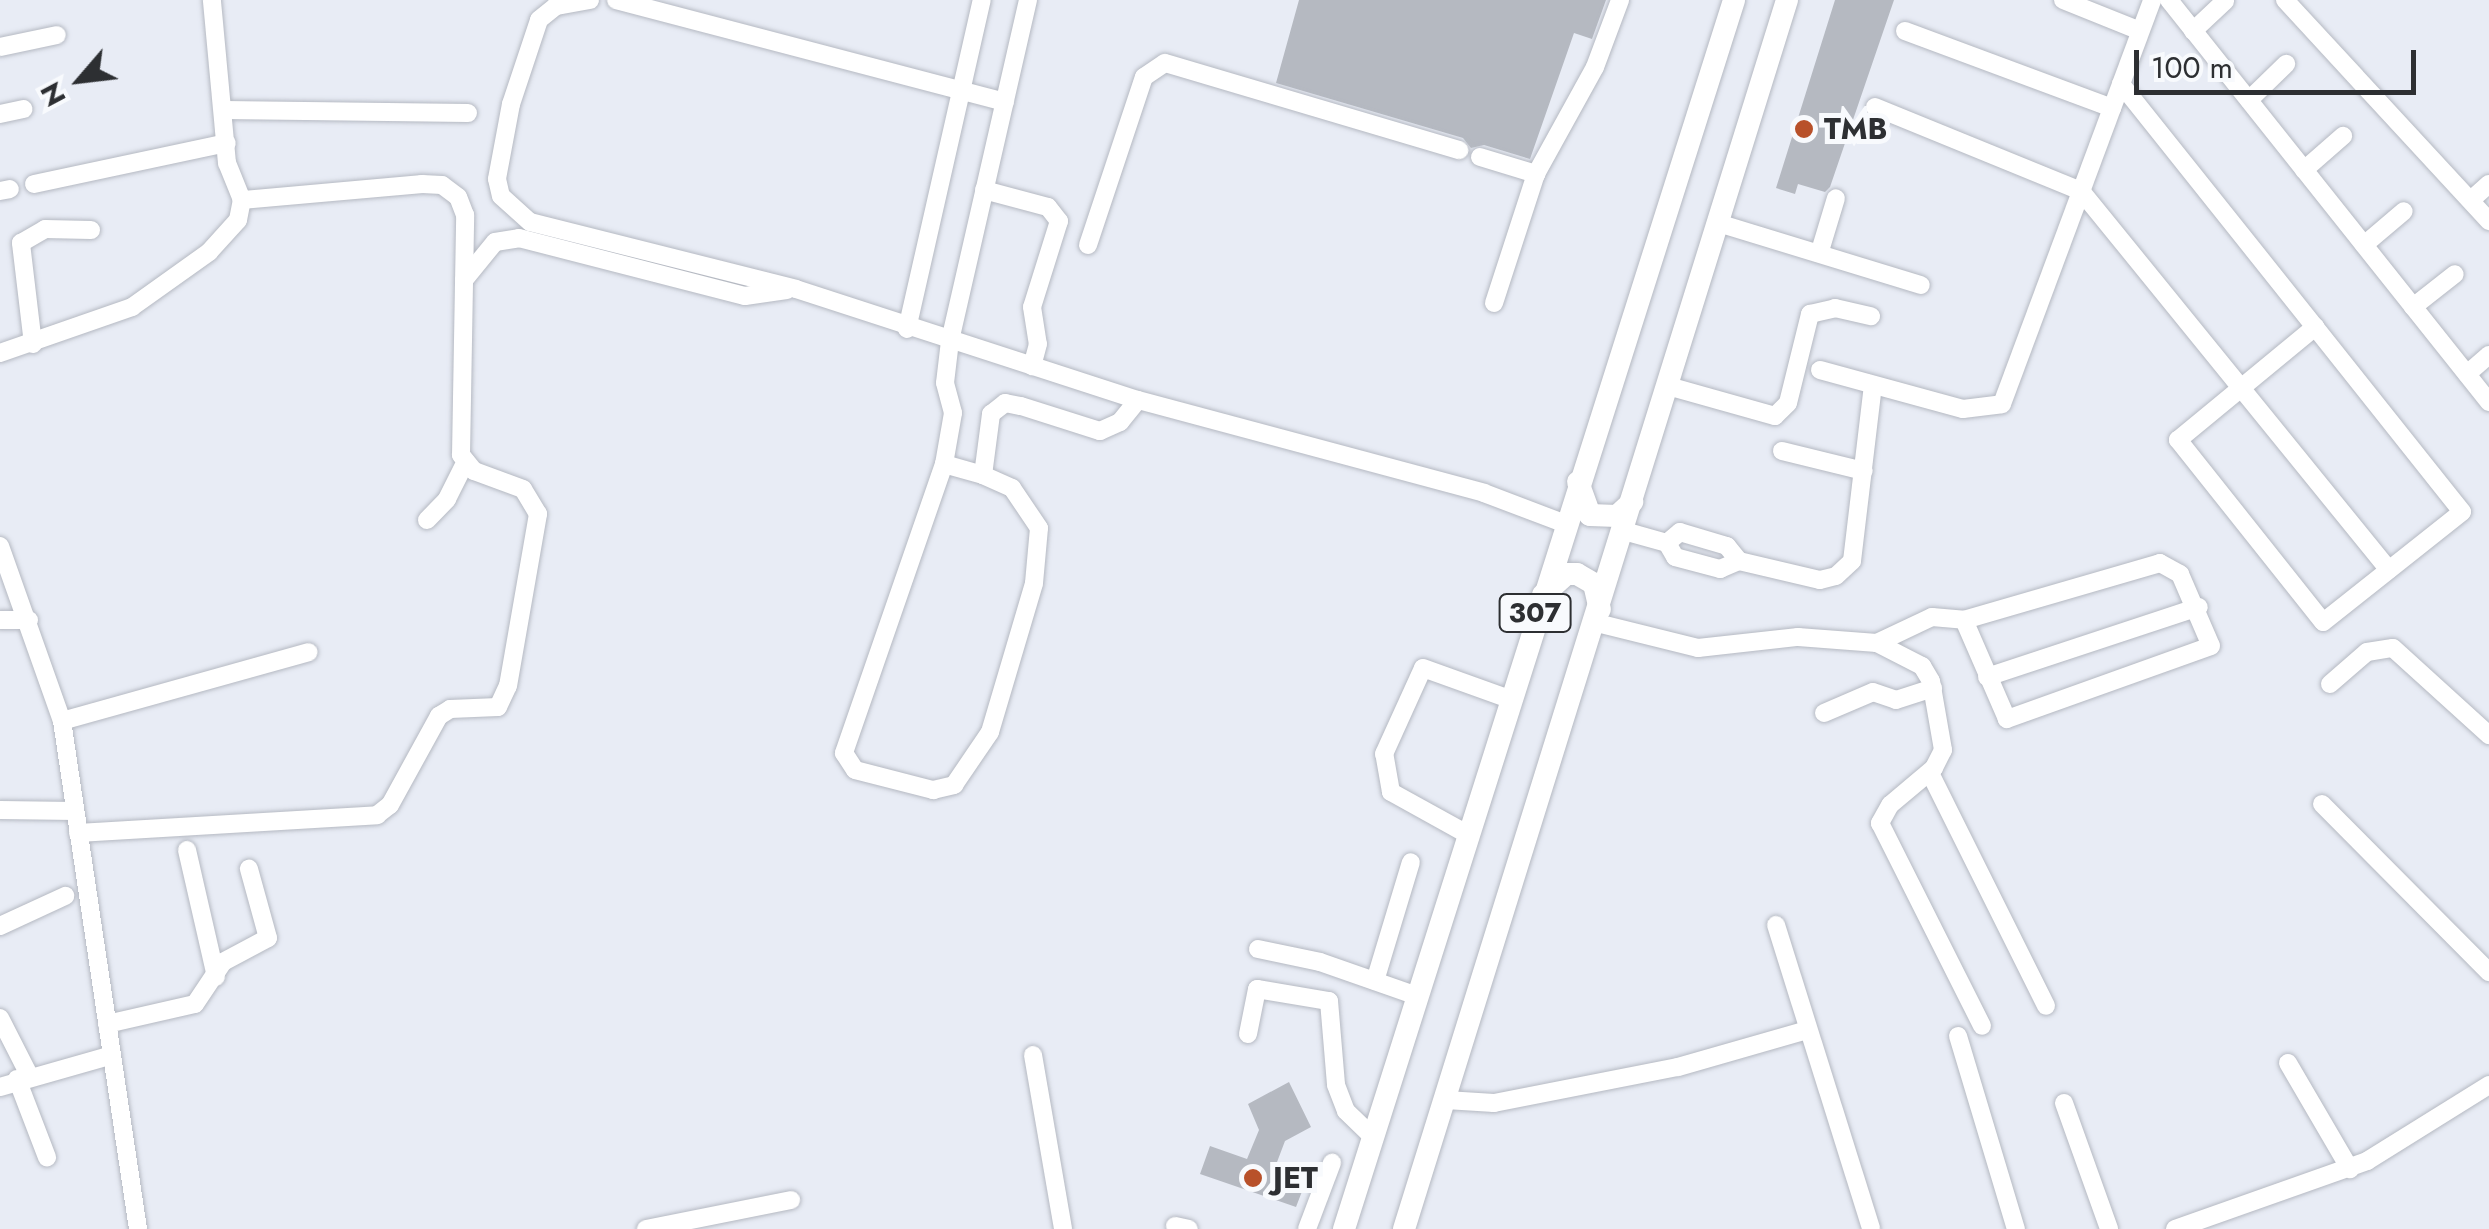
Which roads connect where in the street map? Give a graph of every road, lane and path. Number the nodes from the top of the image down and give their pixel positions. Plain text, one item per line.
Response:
1 (212, 0) edge
2 (590, 0) edge
3 (616, 0) edge
4 (982, 0) edge
5 (1028, 0) edge
6 (1620, 0) edge
7 (1734, 0) edge
8 (1787, 0) edge
9 (2063, 0) edge
10 (2152, 0) edge
11 (2168, 0) edge
12 (2285, 0) edge
13 (2225, 1) edge
14 (1905, 31) dead end
15 (2140, 31) junction
16 (2193, 31) junction
17 (57, 35) dead end
18 (0, 47) edge
19 (2286, 64) dead end
20 (2121, 84) junction
21 (960, 86) junction
22 (2249, 100) junction
23 (1005, 102) junction
24 (1874, 107) dead end
25 (23, 108) dead end
26 (2112, 108) junction
27 (224, 110) junction
28 (468, 113) dead end
29 (0, 114) edge
30 (2343, 136) dead end
31 (227, 143) junction
32 (1458, 150) dead end
33 (1480, 157) dead end
34 (2304, 170) junction
35 (1536, 174) junction
36 (34, 184) dead end
37 (2489, 184) edge
38 (984, 190) junction
39 (2081, 192) junction
40 (1836, 198) dead end
41 (242, 200) junction
42 (2472, 200) junction
43 (2404, 211) dead end
44 (2489, 221) edge
45 (1718, 223) junction
46 (91, 230) dead end
47 (2364, 244) junction
48 (1088, 245) dead end
49 (1820, 252) junction
50 (2455, 274) dead end
51 (464, 280) junction
52 (1921, 285) dead end
53 (796, 289) junction
54 (1494, 303) dead end
55 (2414, 307) junction
56 (1872, 316) dead end
57 (2315, 328) junction
58 (907, 329) junction
59 (950, 342) junction
60 (33, 344) junction
61 (0, 353) edge
62 (2489, 355) edge
63 (1032, 366) junction
64 (1820, 370) dead end
65 (2467, 374) junction
66 (1872, 385) junction
67 (1668, 386) junction
68 (2240, 387) junction
69 (1138, 400) junction
70 (2489, 402) edge
71 (1782, 452) dead end
72 (466, 461) junction
73 (944, 464) junction
74 (1864, 471) junction
75 (982, 475) junction
76 (1578, 482) junction
77 (1632, 502) junction
78 (427, 520) dead end
79 (1563, 522) junction
80 (1624, 531) junction
81 (0, 546) edge
82 (2390, 570) junction
83 (1540, 597) junction
84 (2199, 607) junction
85 (1599, 619) junction
86 (28, 620) junction
87 (1964, 620) junction
88 (1, 622) edge
89 (1876, 643) junction
90 (309, 652) dead end
91 (1988, 677) junction
92 (2330, 684) dead end
93 (1933, 688) junction
94 (1509, 699) junction
95 (1824, 713) dead end
96 (62, 721) junction
97 (2489, 735) edge
98 (1930, 773) junction
99 (2322, 804) dead end
100 (0, 810) edge
101 (75, 811) junction
102 (78, 832) junction
103 (1467, 834) junction
104 (186, 850) dead end
105 (1411, 862) dead end
106 (248, 870) dead end
107 (65, 896) dead end
108 (1776, 925) dead end
109 (0, 926) edge
110 (1258, 949) dead end
111 (2489, 972) edge
112 (216, 976) junction
113 (1375, 980) junction
114 (1417, 996) junction
115 (2046, 1006) dead end
116 (0, 1018) edge
117 (107, 1024) junction
118 (1982, 1026) dead end
119 (1807, 1030) junction
120 (1248, 1034) dead end
121 (1958, 1036) dead end
122 (112, 1055) junction
123 (1033, 1056) dead end
124 (2288, 1062) dead end
125 (15, 1080) edge
126 (2489, 1086) edge
127 (1446, 1100) junction
128 (2064, 1103) dead end
129 (1374, 1137) junction
130 (47, 1157) dead end
131 (1332, 1163) dead end
132 (2350, 1169) junction
133 (791, 1200) dead end
134 (2215, 1223) edge
135 (138, 1229) edge
136 (646, 1229) edge
137 (1063, 1229) edge
138 (1307, 1229) edge
139 (1344, 1229) edge
140 (1404, 1229) edge
141 (1871, 1229) edge
142 (2016, 1229) edge
143 (2109, 1229) edge
144 (2176, 1229) edge

1 - 27 street
2 - 53 street
3 - 21 street
4 - 21 street
5 - 23 street
6 - 35 street
7 - 76 main road, 307
8 - 45 main road, 307
9 - 15 street
10 - 15 street
11 - 16 street
12 - 42 street
13 - 16 street
14 - 26 street
15 - 20 street
16 - 22 street
17 - 18 street
19 - 22 street
20 - 26 street
20 - 57 street
21 - 23 street
21 - 58 street
22 - 34 street
23 - 38 street
24 - 39 street
25 - 29 street
26 - 39 street
27 - 28 street
27 - 31 street
30 - 34 street
31 - 36 street
31 - 41 street
32 - 48 street
33 - 35 street
34 - 47 street
35 - 54 street
37 - 42 street
38 - 59 street
38 - 63 street
39 - 66 street
39 - 68 street
40 - 49 street
41 - 51 street
41 - 60 street
42 - 44 street
43 - 47 street
45 - 49 street
45 - 67 main road, 307
46 - 60 street
47 - 55 street
49 - 52 street
50 - 55 street
51 - 53 street
51 - 72 street
53 - 58 street
55 - 65 street
56 - 67 street
57 - 68 street
57 - 82 street
58 - 59 street
59 - 63 street
59 - 73 street
60 - 61 street
62 - 65 street
63 - 69 street
64 - 66 street
65 - 70 street
66 - 74 street
67 - 77 main road, 307
68 - 82 street
68 - 82 street
69 - 75 street
69 - 79 street
71 - 74 street
72 - 78 street
72 - 102 street
73 - 75 street
73 - 75 street
74 - 80 street
76 - 77 main road
76 - 79 main road, 307
77 - 80 main road, 307
79 - 83 main road, 307
80 - 85 main road, 307
81 - 86 street
83 - 85 main road
83 - 94 main road, 307
84 - 87 street
84 - 91 street
84 - 91 street
85 - 89 street
85 - 127 main road, 307
86 - 88 street
86 - 96 street
87 - 89 street
87 - 91 street
89 - 93 street
90 - 96 street
92 - 97 street
93 - 95 street
93 - 98 street
94 - 103 main road, 307
94 - 103 street
96 - 101 street
98 - 115 street
98 - 118 street
99 - 111 street
100 - 101 street
101 - 102 street
102 - 117 street
103 - 114 main road, 307
104 - 112 street
105 - 113 street
106 - 112 street
107 - 109 street
108 - 119 street
110 - 113 street
112 - 117 street
113 - 114 street
114 - 129 main road, 307
116 - 125 street
117 - 122 street
119 - 127 street
119 - 141 street
120 - 129 street
121 - 142 street
122 - 125 street
122 - 135 street
123 - 137 street
124 - 132 street
125 - 130 street
126 - 132 street
127 - 140 main road, 307
128 - 143 street
129 - 139 main road, 307
131 - 138 street
132 - 134 street
133 - 136 street
134 - 144 street

